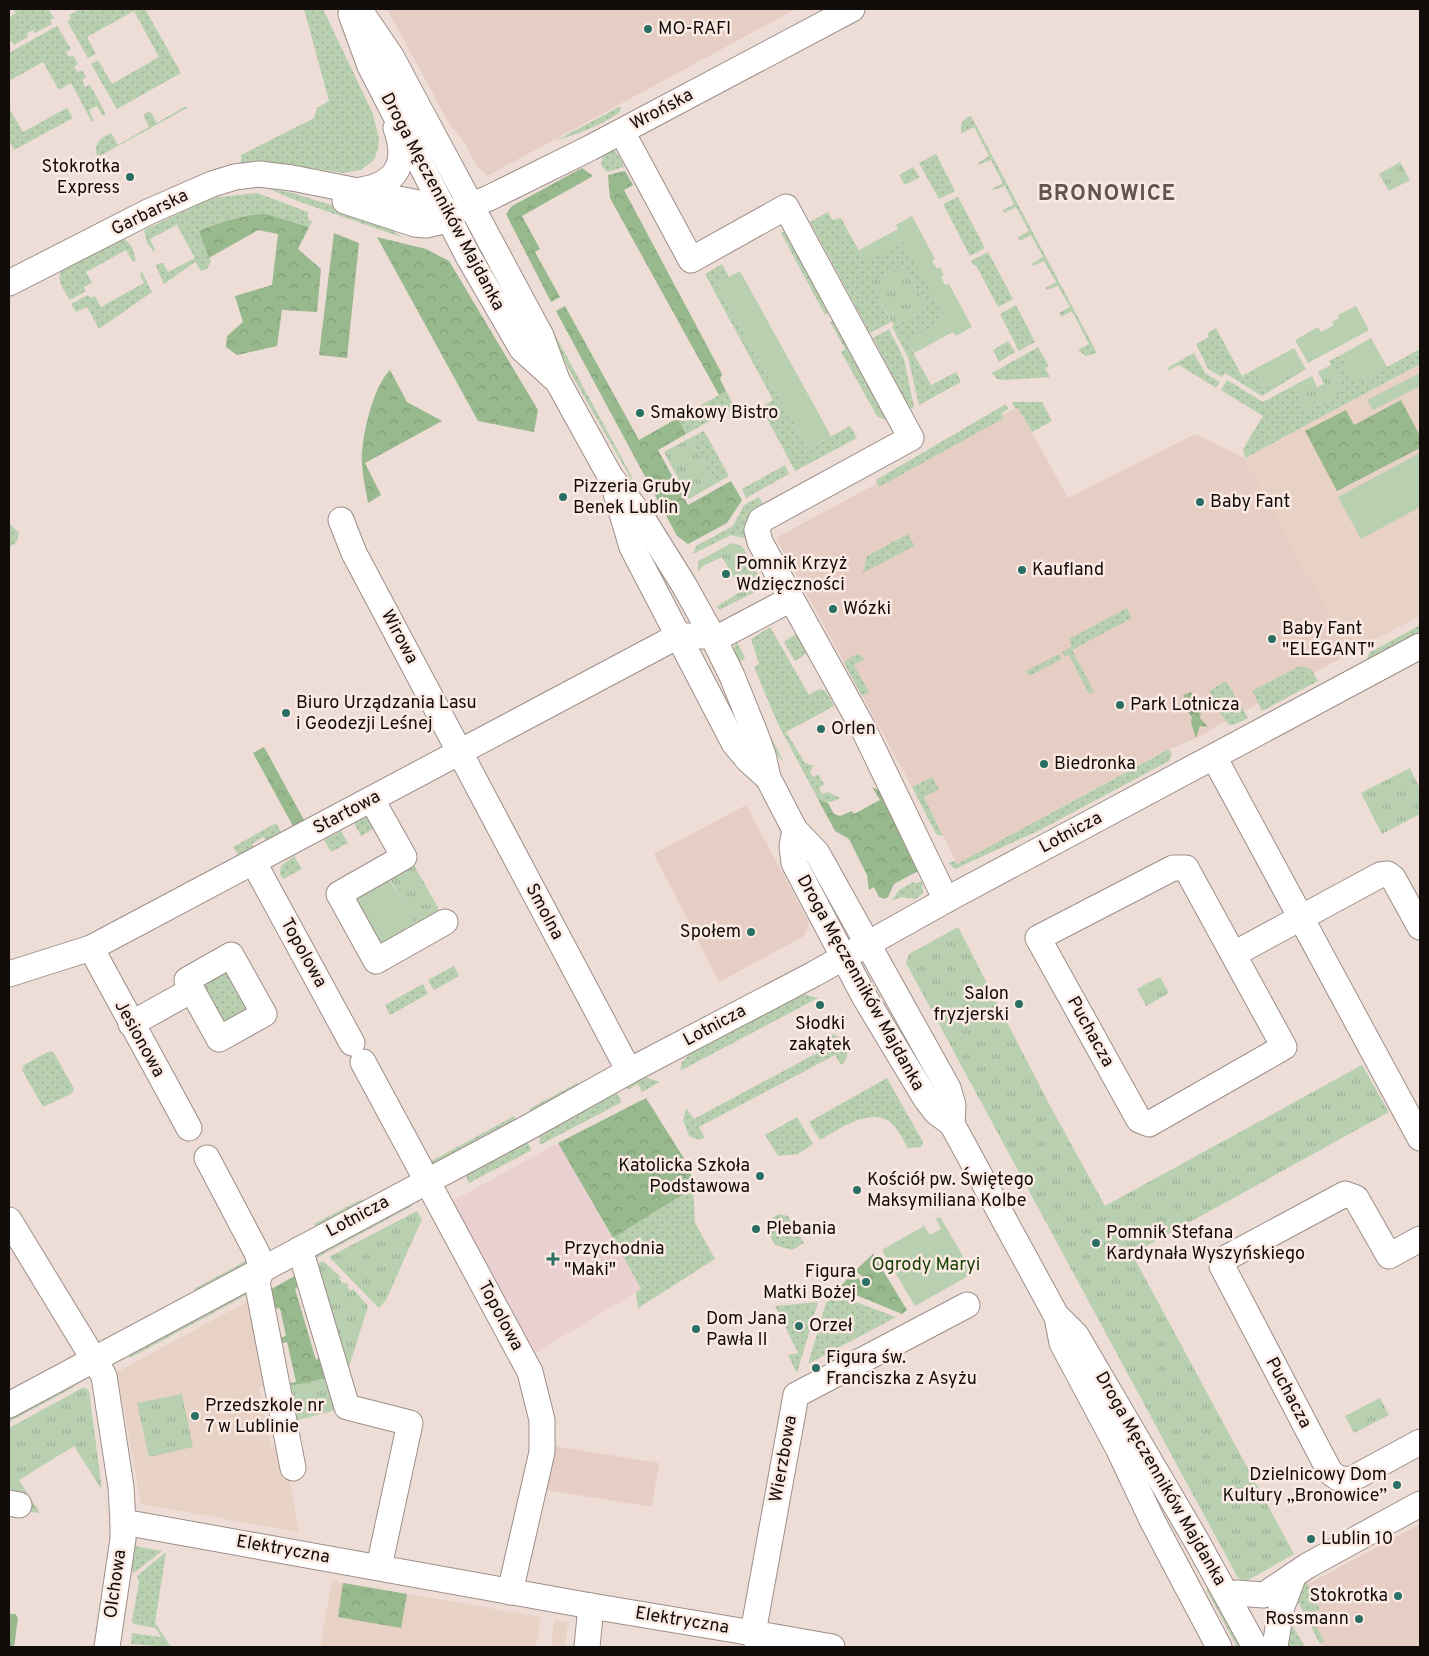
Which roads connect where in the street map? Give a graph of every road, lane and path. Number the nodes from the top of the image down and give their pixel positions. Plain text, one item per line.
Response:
1 (350, 9) edge
2 (359, 9) edge
3 (852, 9) edge
4 (382, 88) junction
5 (622, 132) junction
6 (300, 179) junction
7 (361, 190) junction
8 (458, 210) junction
9 (9, 282) edge
10 (610, 476) junction
11 (341, 520) dead end
12 (791, 599) junction
13 (678, 636) junction
14 (713, 637) junction
15 (1420, 646) edge
16 (459, 754) junction
17 (1214, 757) junction
18 (768, 778) junction
19 (372, 800) junction
20 (795, 830) junction
21 (254, 863) junction
22 (946, 900) junction
23 (1301, 916) junction
24 (445, 922) dead end
25 (1420, 926) edge
26 (868, 944) junction
27 (91, 948) junction
28 (1234, 954) junction
29 (843, 958) junction
30 (9, 974) edge
31 (192, 990) dead end
32 (131, 1024) junction
33 (629, 1070) junction
34 (952, 1124) junction
35 (189, 1128) dead end
36 (1420, 1138) edge
37 (206, 1158) dead end
38 (428, 1180) junction
39 (9, 1220) edge
40 (1420, 1239) edge
41 (300, 1249) junction
42 (262, 1269) junction
43 (967, 1305) dead end
44 (1057, 1317) junction
45 (95, 1359) junction
46 (9, 1405) edge
47 (1420, 1442) edge
48 (293, 1468) dead end
49 (1420, 1504) edge
50 (123, 1522) junction
51 (1196, 1540) junction
52 (379, 1567) junction
53 (1296, 1572) junction
54 (510, 1592) junction
55 (1236, 1593) junction
56 (591, 1606) junction
57 (756, 1640) edge
58 (107, 1647) edge
59 (587, 1647) edge
60 (832, 1647) edge
61 (1219, 1647) edge
62 (1255, 1647) edge
63 (1274, 1647) edge

1 - 4 street, Droga Męczenników Majdanka
2 - 8 street, Droga Męczenników Majdanka
3 - 5 street, Wrońska
4 - 7 street, Garbarska
4 - 8 street, Droga Męczenników Majdanka
5 - 8 street, Wrońska
5 - 12 street
6 - 7 street, Garbarska
6 - 8 street, Garbarska
6 - 9 street, Garbarska
7 - 8 street, Garbarska
8 - 10 street, Droga Męczenników Majdanka
10 - 13 street, Droga Męczenników Majdanka
10 - 14 street, Droga Męczenników Majdanka
11 - 16 street, Wirowa
12 - 14 street
12 - 22 street
13 - 14 street
13 - 16 street, Startowa
13 - 18 street, Droga Męczenników Majdanka
14 - 18 street, Droga Męczenników Majdanka
15 - 17 street, Lotnicza
16 - 19 street, Startowa
16 - 33 street, Smolna
17 - 22 street, Lotnicza
17 - 23 street
18 - 20 street, Droga Męczenników Majdanka
19 - 21 street, Startowa
19 - 24 street
20 - 26 street, Droga Męczenników Majdanka
20 - 29 street, Droga Męczenników Majdanka
21 - 27 street, Startowa
21 - 38 street, Topolowa
22 - 26 street, Lotnicza
23 - 25 street
23 - 28 street
23 - 36 street
26 - 29 street, Lotnicza
26 - 34 street, Droga Męczenników Majdanka
27 - 30 street, Startowa
27 - 32 street, Jesionowa
28 - 28 street, Puchacza
29 - 33 street, Lotnicza
29 - 34 street, Droga Męczenników Majdanka
31 - 32 street
32 - 35 street, Jesionowa
33 - 38 street, Lotnicza
34 - 44 street, Droga Męczenników Majdanka
37 - 42 street
38 - 41 street, Lotnicza
38 - 54 street, Topolowa
39 - 45 street
40 - 47 street, Puchacza
41 - 42 street, Lotnicza
41 - 52 street
42 - 45 street, Lotnicza
42 - 48 street
43 - 57 street, Wierzbowa
44 - 51 street, Droga Męczenników Majdanka
44 - 61 street, Droga Męczenników Majdanka
45 - 46 street, Lotnicza
45 - 50 street
49 - 53 street
50 - 52 street, Elektryczna
50 - 58 street, Olchowa
51 - 55 street
51 - 62 street, Droga Męczenników Majdanka
52 - 54 street, Elektryczna
53 - 55 street
53 - 63 street
54 - 56 street, Elektryczna
55 - 63 street
56 - 57 street, Elektryczna
56 - 59 street
57 - 60 street

